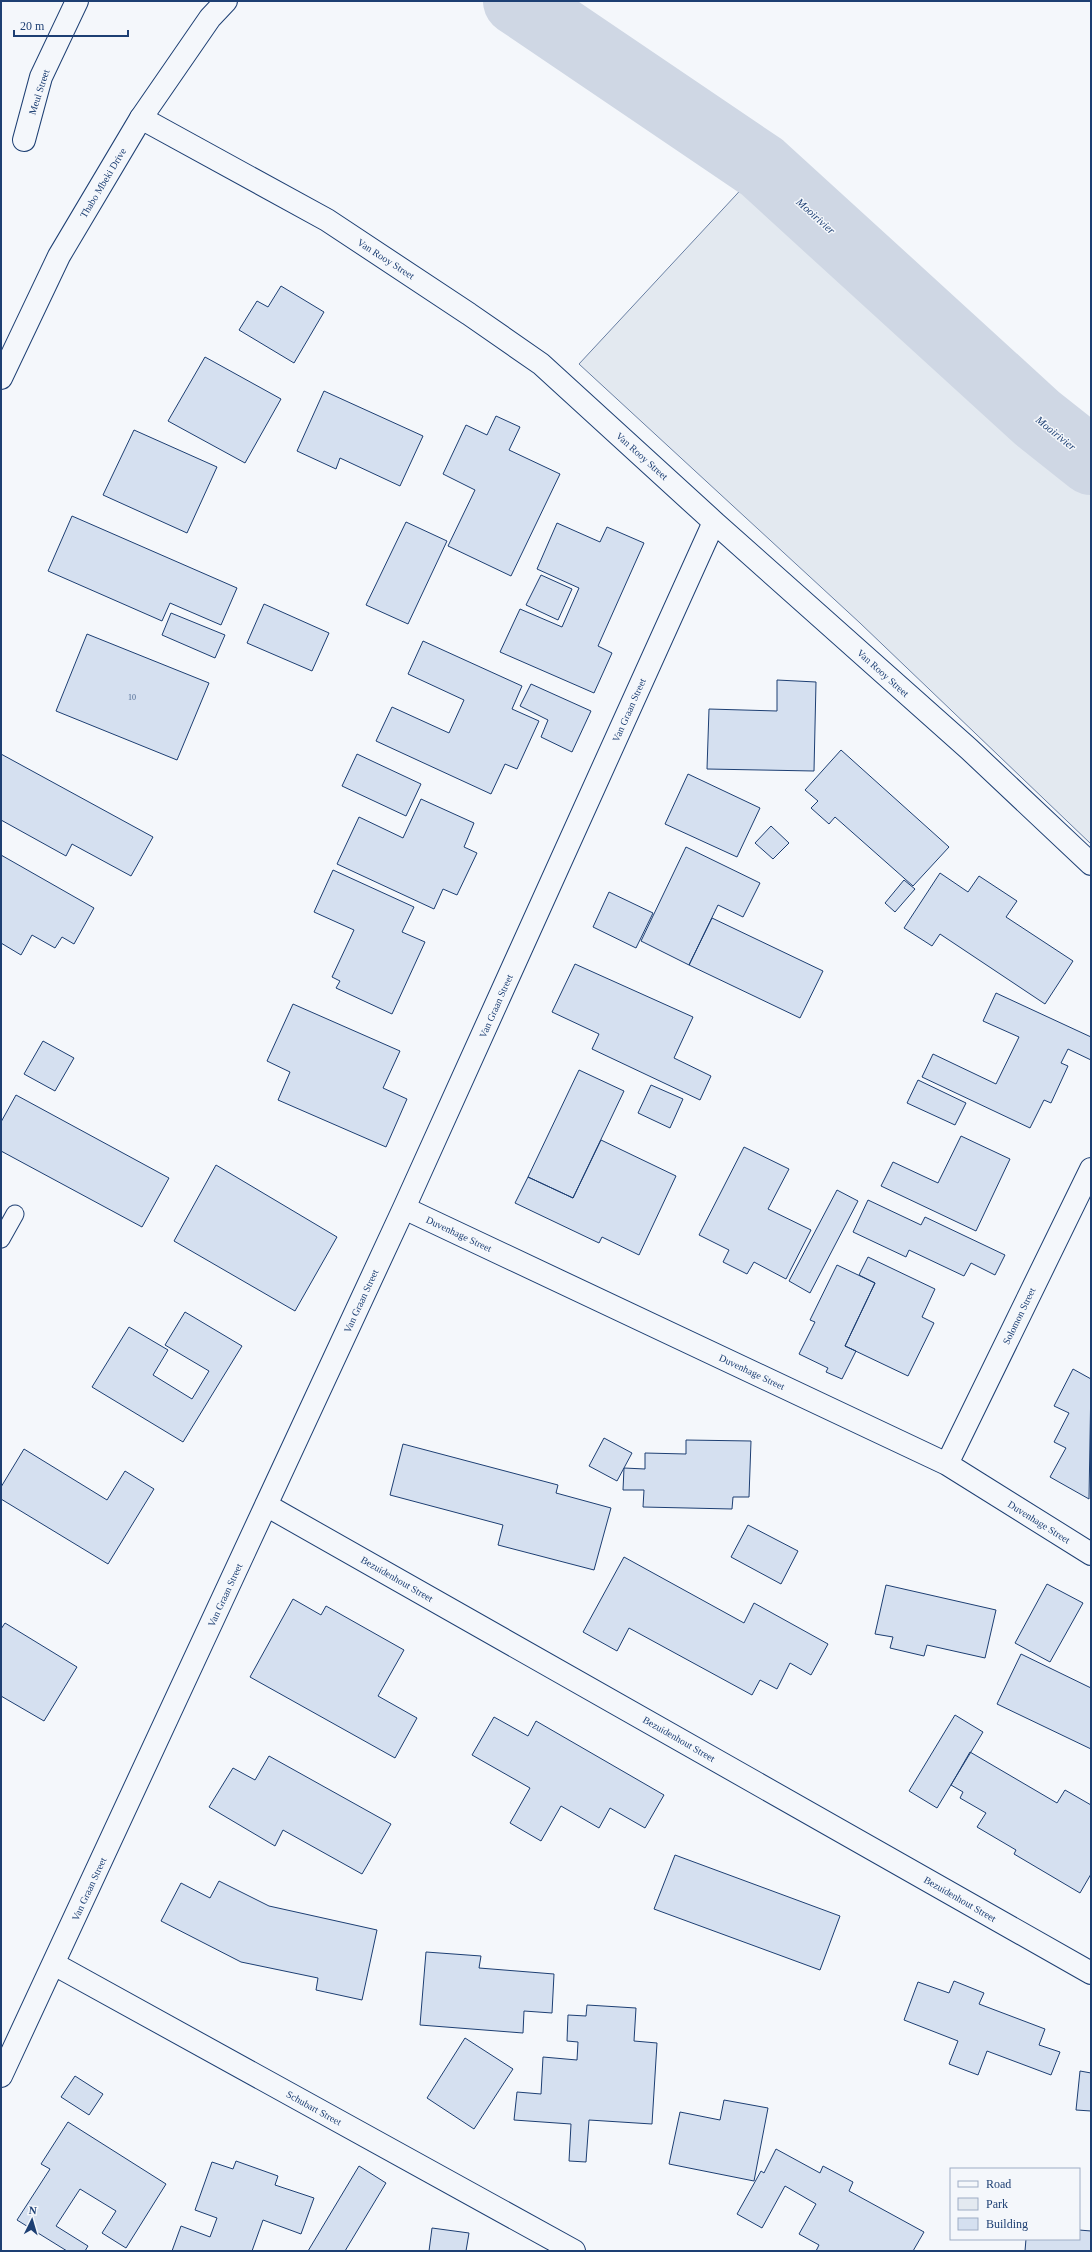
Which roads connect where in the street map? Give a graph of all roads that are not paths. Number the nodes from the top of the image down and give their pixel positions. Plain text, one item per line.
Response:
1 (77, 1) edge
2 (226, 1) edge
3 (141, 118) junction
4 (24, 140) dead end
5 (1, 378) edge
6 (714, 522) junction
7 (1091, 864) edge
8 (1091, 1169) edge
9 (404, 1208) junction
10 (15, 1214) dead end
11 (1, 1239) edge
12 (947, 1464) junction
13 (266, 1505) junction
14 (1091, 1554) edge
15 (54, 1964) junction
16 (1091, 1973) edge
17 (1, 2076) edge
18 (574, 2251) edge

1 - 4 street, Meul Street
2 - 3 street, Thabo Mbeki Drive
3 - 5 street, Thabo Mbeki Drive
3 - 6 street, Van Rooy Street
6 - 7 street, Van Rooy Street
6 - 9 street, Van Graan Street
8 - 12 street, Solomon Street
9 - 12 street, Duvenhage Street
9 - 13 street, Van Graan Street
10 - 11 lane
12 - 14 street, Duvenhage Street
13 - 15 street, Van Graan Street
13 - 16 street, Bezuidenhout Street
15 - 17 street, Van Graan Street
15 - 18 street, Schubart Street

